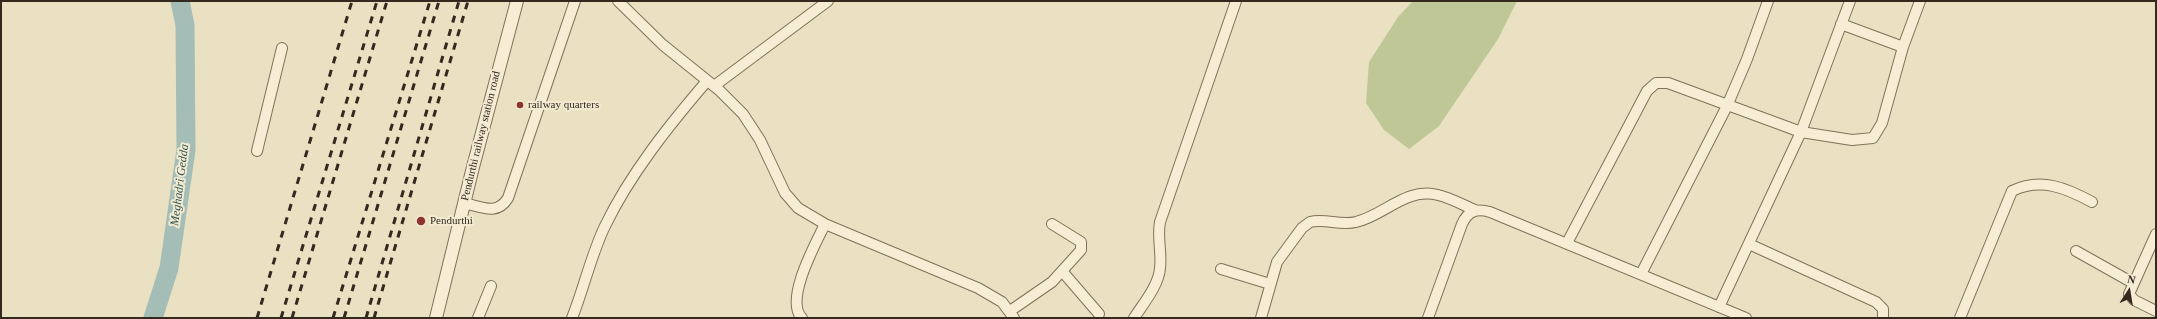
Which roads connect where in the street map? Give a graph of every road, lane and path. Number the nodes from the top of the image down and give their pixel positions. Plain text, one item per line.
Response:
1 (517, 1) edge
2 (574, 1) edge
3 (618, 1) edge
4 (828, 1) edge
5 (1236, 1) edge
6 (1768, 1) edge
7 (1850, 1) edge
8 (1920, 1) edge
9 (1841, 24) junction
10 (1903, 47) junction
11 (282, 48) dead end
12 (710, 83) junction
13 (1727, 106) junction
14 (1801, 132) junction
15 (257, 151) dead end
16 (2092, 202) dead end
17 (464, 203) junction
18 (1475, 210) junction
19 (825, 224) junction
20 (1052, 224) dead end
21 (2156, 234) edge
22 (1567, 243) junction
23 (1749, 244) junction
24 (2076, 251) dead end
25 (1221, 269) dead end
26 (1062, 271) junction
27 (1641, 274) junction
28 (2133, 283) junction
29 (1270, 284) junction
30 (491, 286) dead end
31 (1719, 307) junction
32 (2156, 311) edge
33 (1012, 314) edge
34 (1099, 314) dead end
35 (436, 318) edge
36 (478, 318) edge
37 (572, 318) edge
38 (802, 318) edge
39 (1134, 318) edge
40 (1261, 318) edge
41 (1428, 318) edge
42 (1746, 318) edge
43 (1884, 318) edge
44 (1960, 318) edge

1 - 17 street, Pendurthi railway station road
2 - 17 street
3 - 12 street
4 - 12 street
5 - 39 street
6 - 13 street
7 - 9 street
8 - 10 street
9 - 10 street
9 - 14 street
10 - 14 street
11 - 15 street
12 - 19 street
12 - 37 street
13 - 14 street
13 - 22 street
13 - 27 street
14 - 23 street
16 - 44 street
17 - 35 street, Pendurthi railway station road
18 - 22 street
18 - 29 street
18 - 41 street
19 - 33 street
19 - 38 street
20 - 26 street
21 - 28 street
22 - 27 street
23 - 31 street
23 - 43 street
24 - 28 street
25 - 29 street
26 - 33 street
26 - 34 street
27 - 31 street
28 - 32 street
29 - 40 street
30 - 36 street
31 - 42 street

